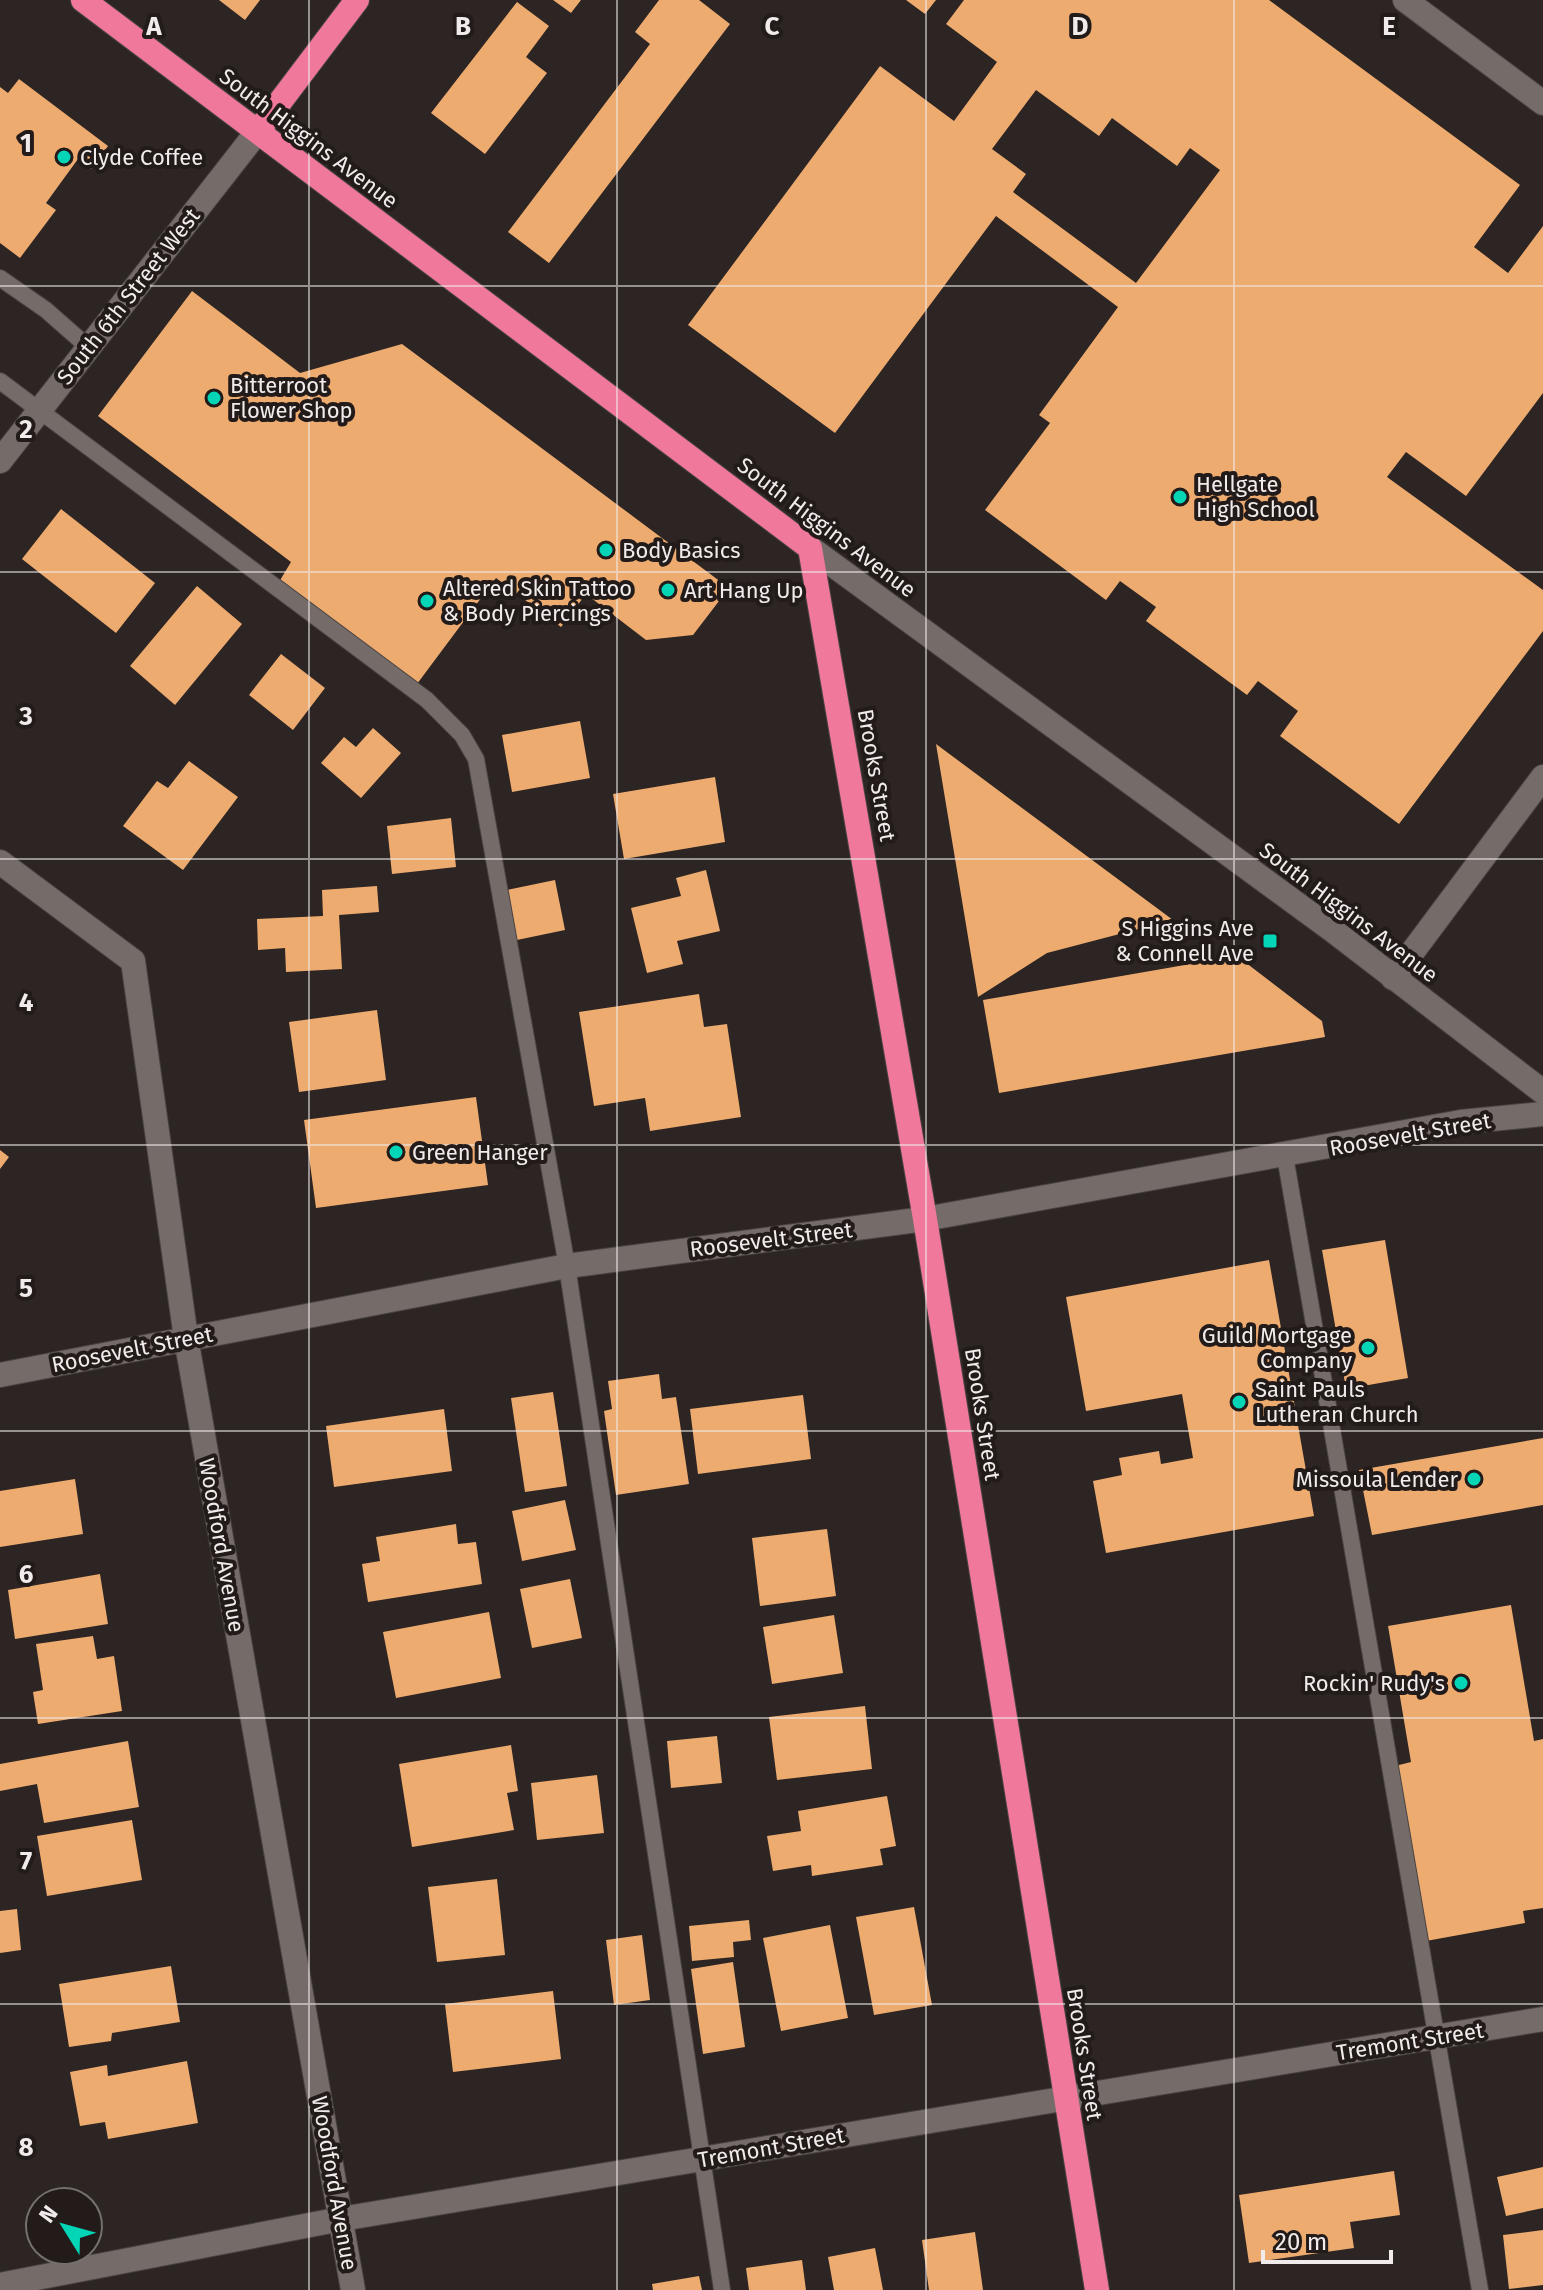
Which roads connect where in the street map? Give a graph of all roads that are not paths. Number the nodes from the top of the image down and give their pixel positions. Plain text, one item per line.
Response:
1 (83, 0) edge
2 (357, 0) edge
3 (1405, 0) edge
4 (1543, 103) edge
5 (258, 131) junction
6 (0, 278) edge
7 (88, 347) junction
8 (0, 381) edge
9 (38, 410) junction
10 (0, 461) edge
11 (810, 548) junction
12 (1543, 777) edge
13 (0, 862) edge
14 (1393, 978) junction
15 (1543, 1092) edge
16 (1543, 1114) edge
17 (1285, 1156) junction
18 (925, 1219) junction
19 (567, 1266) junction
20 (186, 1338) junction
21 (0, 1375) edge
22 (1543, 2019) edge
23 (1438, 2036) junction
24 (1065, 2097) junction
25 (700, 2159) junction
26 (341, 2219) junction
27 (0, 2285) edge
28 (353, 2290) edge
29 (722, 2290) edge
30 (1097, 2290) edge
31 (1480, 2290) edge

1 - 5 highway, South Higgins Avenue
2 - 5 highway
3 - 4 street
5 - 7 street, South 6th Street West
5 - 11 highway, South Higgins Avenue
6 - 7 lane
7 - 9 street, South 6th Street West
8 - 9 lane
9 - 10 street, South 6th Street West
9 - 19 lane
11 - 14 street, South Higgins Avenue
11 - 18 highway, Brooks Street
12 - 14 street
13 - 20 street, Woodford Avenue
14 - 15 street, South Higgins Avenue
16 - 17 street, Roosevelt Street
17 - 18 street, Roosevelt Street
17 - 23 lane
18 - 19 street, Roosevelt Street
18 - 24 highway, Brooks Street
19 - 20 street, Roosevelt Street
19 - 25 lane
20 - 21 street, Roosevelt Street
20 - 26 street, Woodford Avenue
22 - 23 street, Tremont Street
23 - 24 street, Tremont Street
23 - 31 lane
24 - 25 street, Tremont Street
24 - 30 highway, Brooks Street
25 - 26 street, Tremont Street
25 - 29 lane
26 - 27 street, Tremont Street
26 - 28 street, Woodford Avenue

